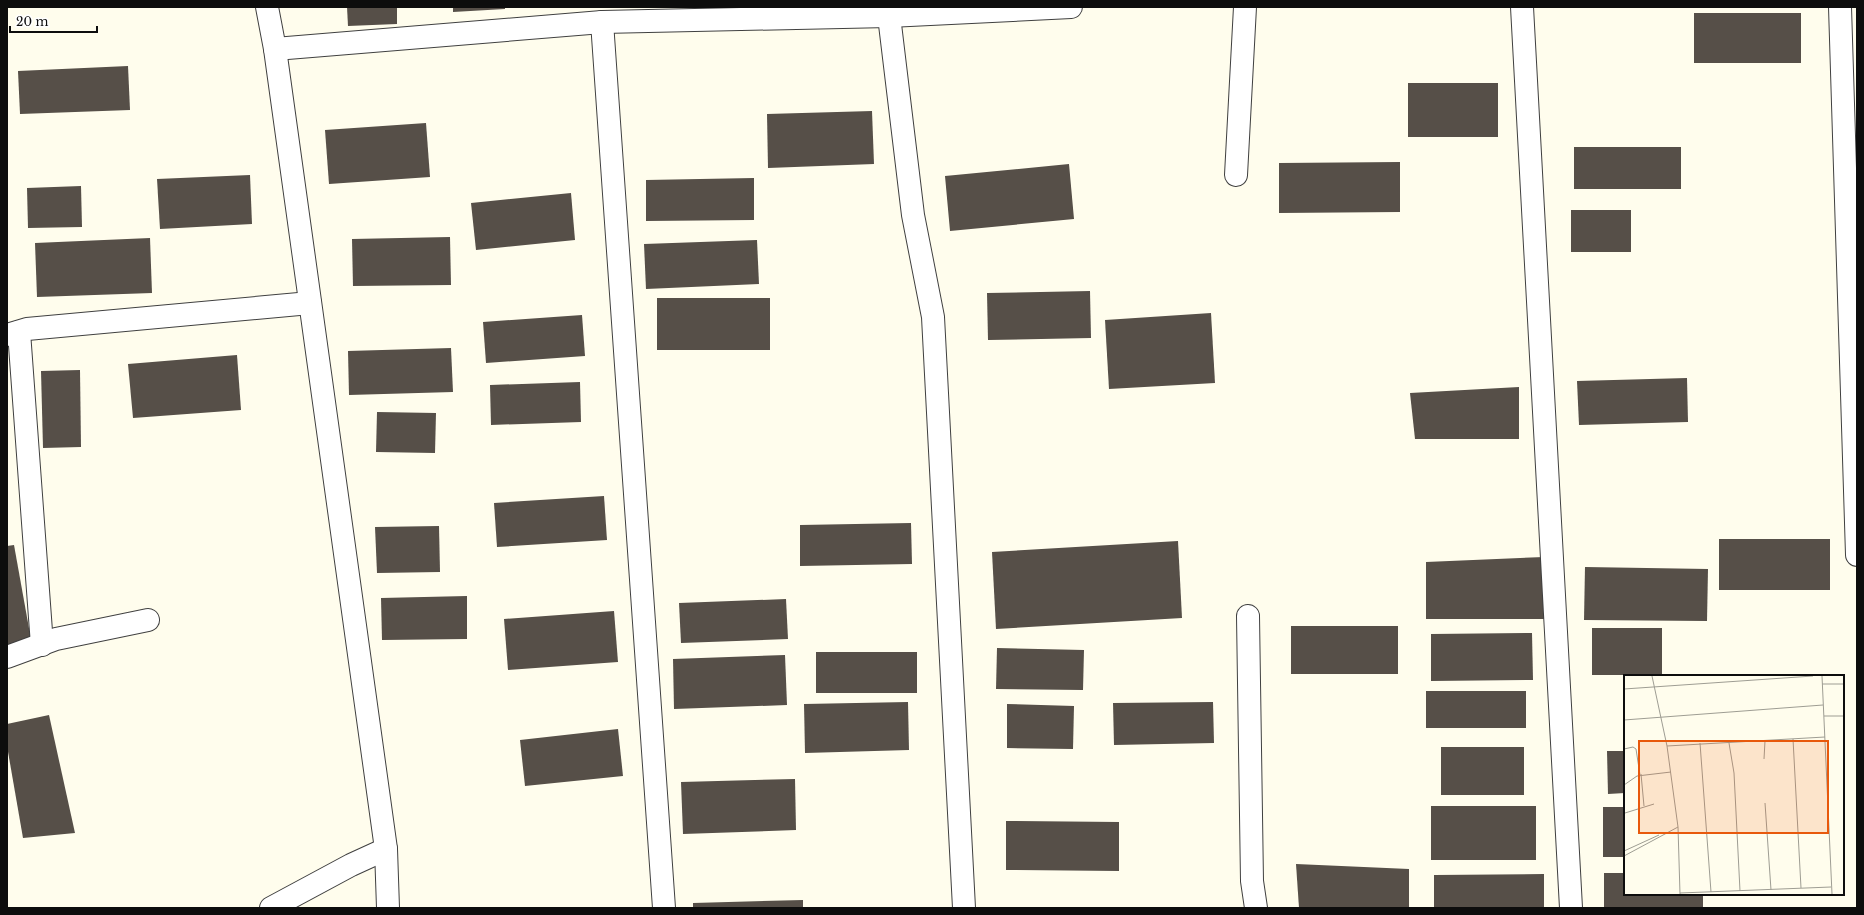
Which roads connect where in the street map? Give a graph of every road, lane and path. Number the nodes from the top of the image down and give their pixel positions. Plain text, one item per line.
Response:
1 (267, 7) edge
2 (1071, 7) edge
3 (1245, 7) edge
4 (1522, 7) edge
5 (1840, 7) edge
6 (889, 16) junction
7 (602, 22) junction
8 (275, 49) junction
9 (1236, 175) dead end
10 (310, 303) junction
11 (10, 329) edge
12 (1857, 555) edge
13 (1248, 616) dead end
14 (148, 620) dead end
15 (42, 645) junction
16 (7, 657) edge
17 (386, 849) junction
18 (271, 908) edge
19 (388, 908) edge
20 (664, 908) edge
21 (964, 908) edge
22 (1256, 908) edge
23 (1571, 908) edge

1 - 8 street
2 - 6 street
3 - 9 street
4 - 23 street
5 - 12 street
6 - 7 street
6 - 21 street
7 - 8 street
7 - 20 street
8 - 10 street
10 - 11 street
10 - 17 street
11 - 15 street
13 - 22 street
14 - 15 street
15 - 16 street
17 - 18 street
17 - 19 street

